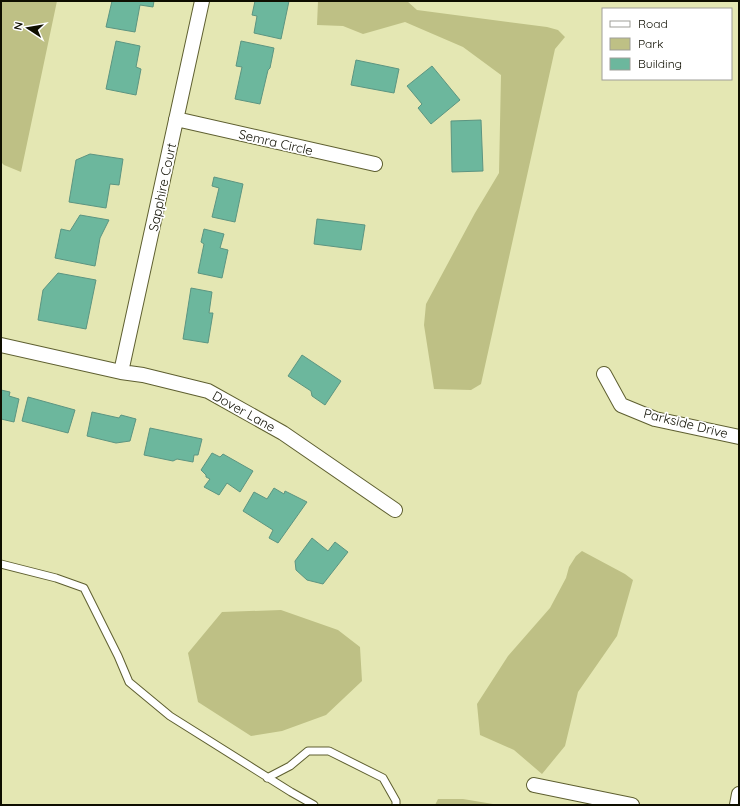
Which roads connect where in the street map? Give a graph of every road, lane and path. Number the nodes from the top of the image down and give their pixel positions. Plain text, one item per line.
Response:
1 (202, 1) edge
2 (176, 119) junction
3 (375, 164) dead end
4 (1, 345) edge
5 (121, 372) junction
6 (604, 374) dead end
7 (739, 436) edge
8 (395, 510) dead end
9 (1, 564) edge
10 (268, 778) junction
11 (534, 785) dead end
12 (739, 794) edge
13 (314, 805) edge
14 (396, 805) edge
15 (632, 805) edge
16 (737, 805) edge

1 - 2 street, Sapphire Court
2 - 3 street, Semra Circle
2 - 5 street, Sapphire Court
4 - 5 street, Dover Lane
5 - 8 street, Dover Lane
6 - 7 street, Parkside Drive
9 - 10 lane
10 - 13 lane
10 - 14 lane
11 - 15 street
12 - 16 street

